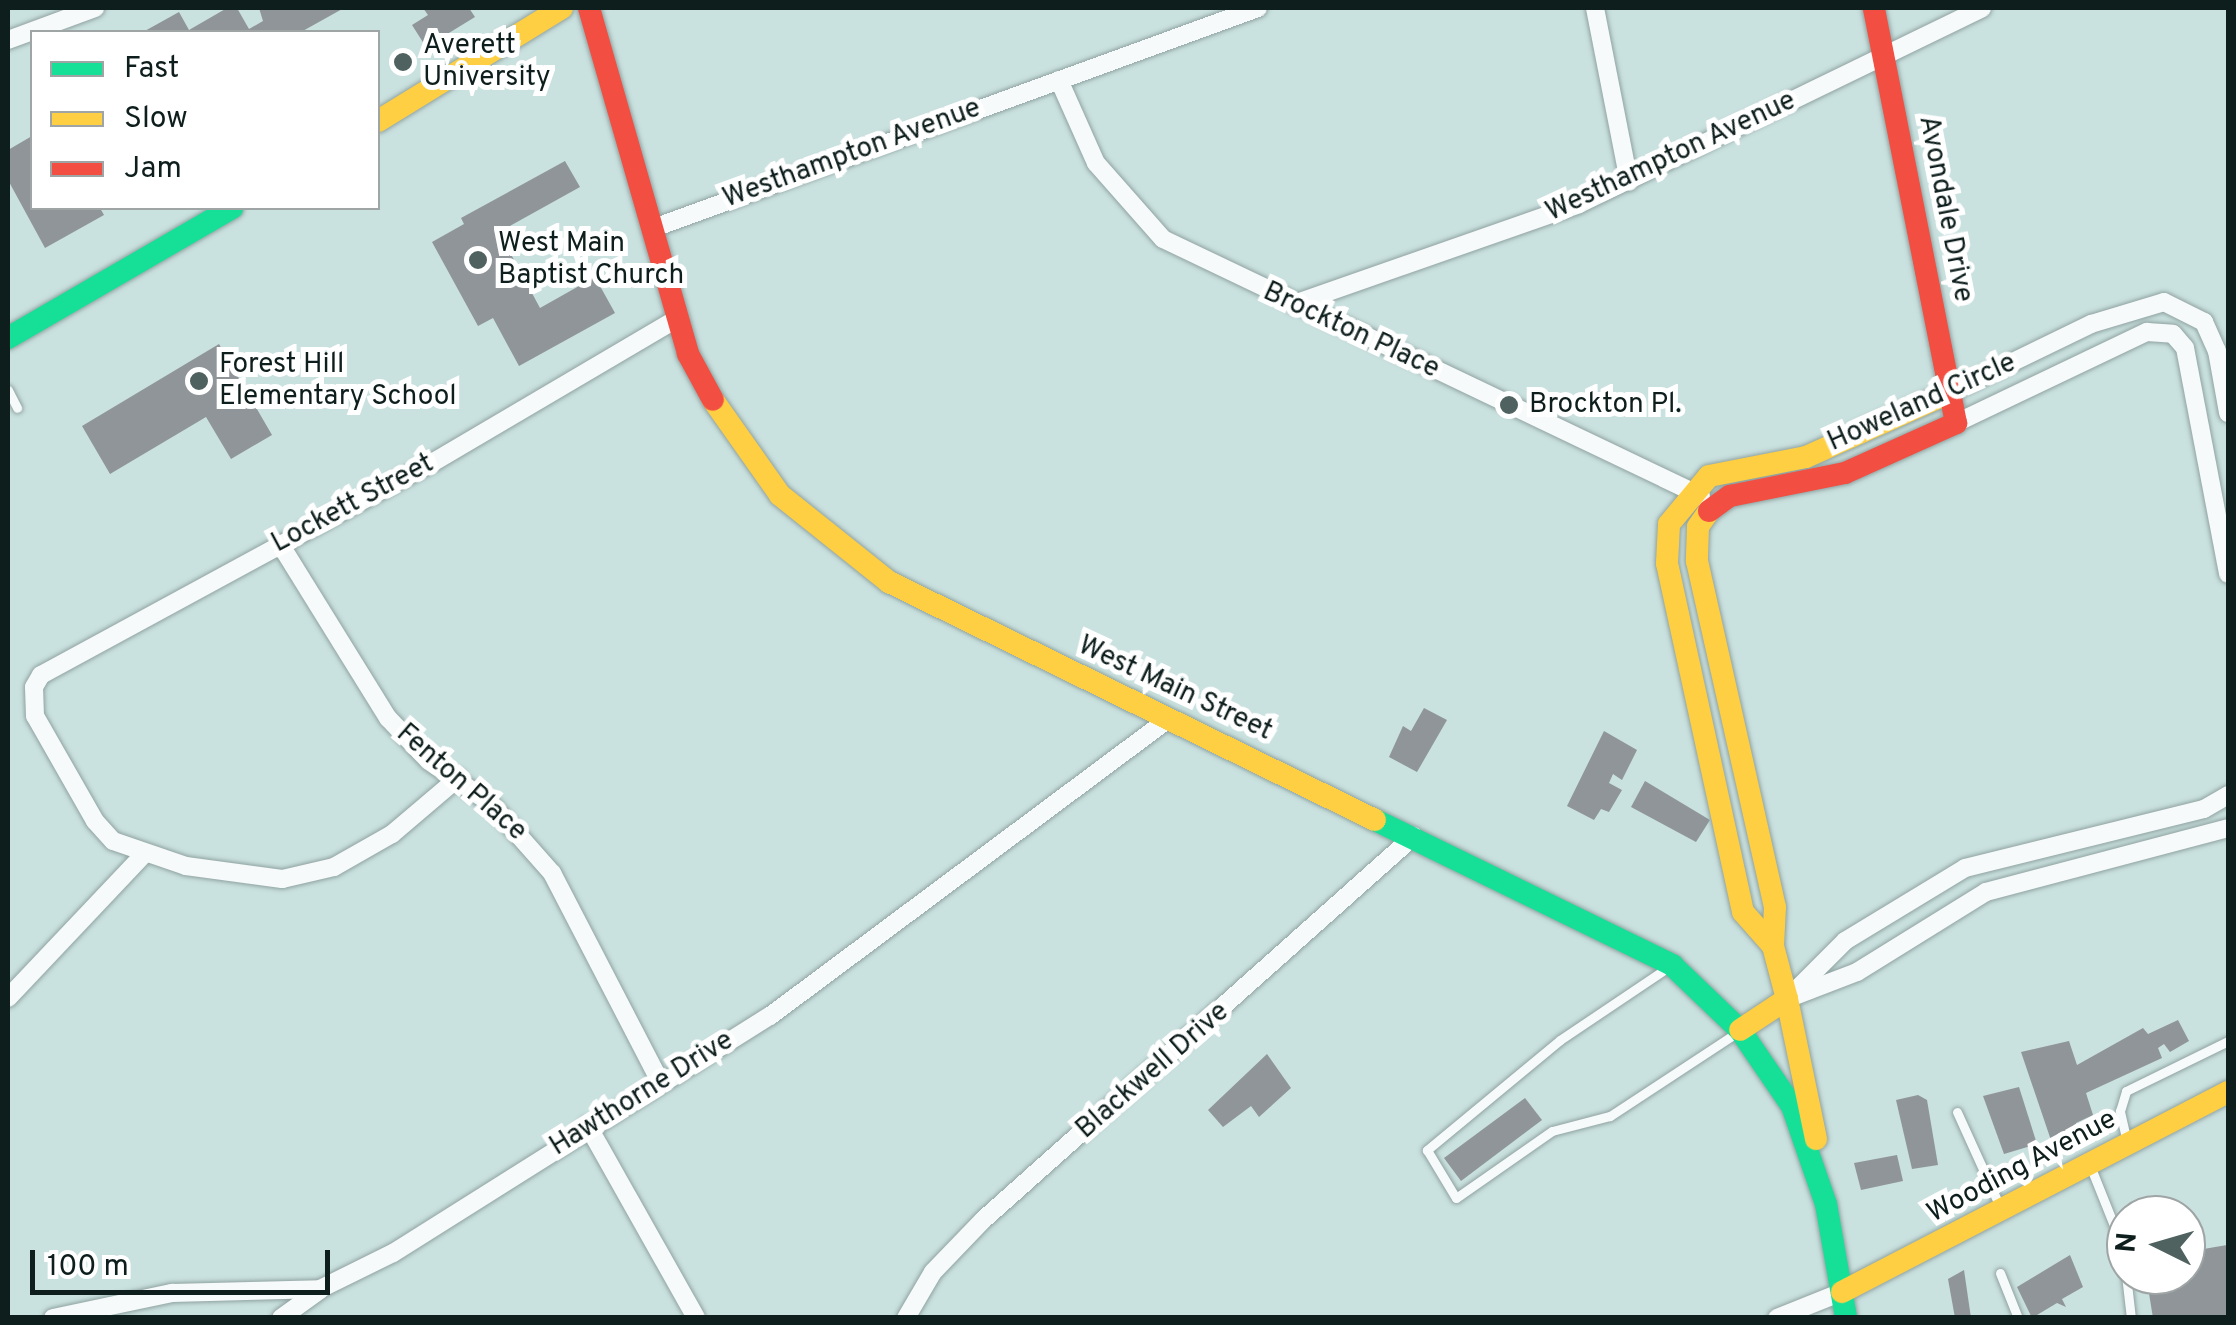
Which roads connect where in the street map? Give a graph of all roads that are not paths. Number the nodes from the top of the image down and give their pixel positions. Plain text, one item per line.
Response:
1 (96, 8) edge
2 (562, 8) edge
3 (589, 8) edge
4 (1258, 8) edge
5 (1595, 8) edge
6 (1874, 8) edge
7 (1982, 8) edge
8 (36, 30) edge
9 (1884, 57) junction
10 (1059, 80) junction
11 (380, 121) edge
12 (1629, 182) junction
13 (229, 210) edge
14 (651, 229) junction
15 (1294, 304) junction
16 (675, 320) junction
17 (2092, 324) junction
18 (8, 338) edge
19 (2099, 355) junction
20 (8, 390) edge
21 (1951, 392) junction
22 (2196, 402) junction
23 (2227, 405) edge
24 (17, 408) dead end
25 (1956, 422) junction
26 (1691, 490) junction
27 (1714, 503) junction
28 (280, 544) junction
29 (2228, 574) edge
30 (1168, 719) junction
31 (1736, 733) junction
32 (1706, 741) junction
33 (458, 778) junction
34 (2228, 795) edge
35 (2188, 813) junction
36 (2228, 828) edge
37 (1414, 836) junction
38 (2068, 840) junction
39 (2193, 840) junction
40 (144, 854) junction
41 (2076, 868) junction
42 (1950, 876) junction
43 (1961, 904) junction
44 (1772, 946) junction
45 (1672, 965) junction
46 (8, 998) edge
47 (1788, 999) junction
48 (1740, 1030) junction
49 (2228, 1040) edge
50 (660, 1081) junction
51 (2228, 1092) edge
52 (1957, 1112) dead end
53 (588, 1126) junction
54 (2128, 1145) junction
55 (2090, 1164) junction
56 (1826, 1204) junction
57 (2106, 1205) edge
58 (2002, 1211) junction
59 (2000, 1272) dead end
60 (320, 1289) junction
61 (1842, 1292) junction
62 (53, 1318) edge
63 (281, 1318) edge
64 (696, 1318) edge
65 (906, 1318) edge
66 (1776, 1318) edge
67 (1846, 1318) edge
68 (2018, 1318) edge

1 - 8 street
2 - 11 street
3 - 14 street, West Main Street
4 - 10 street, Westhampton Avenue
5 - 12 street
6 - 9 street, Avondale Drive
7 - 9 street, Westhampton Avenue
9 - 12 street, Westhampton Avenue
9 - 21 street, Avondale Drive
10 - 14 street, Westhampton Avenue
10 - 15 street, Brockton Place
12 - 15 street, Westhampton Avenue
13 - 18 street
14 - 16 street, West Main Street
15 - 26 street, Brockton Place
16 - 28 street, Lockett Street
16 - 30 street, West Main Street
17 - 19 street
17 - 21 street, Howeland Circle
17 - 23 street, Howeland Circle
19 - 22 street, Howeland Circle
19 - 25 street, Howeland Circle
20 - 24 lane
21 - 25 street, Avondale Drive
21 - 26 street, Howeland Circle
22 - 23 street
22 - 29 street, Howeland Circle
25 - 27 street, Howeland Circle
26 - 27 street, Brockton Place
26 - 32 street
27 - 31 street
28 - 33 street, Fenton Place
28 - 40 street, Lockett Street
30 - 37 street, West Main Street
30 - 50 street, Hawthorne Drive
31 - 32 street
31 - 44 street
32 - 44 street
33 - 40 street
33 - 50 street, Fenton Place
34 - 35 street
35 - 38 street
35 - 39 street
36 - 39 street
37 - 45 street, West Main Street
37 - 65 street, Blackwell Drive
38 - 41 street
38 - 42 street
39 - 41 street
40 - 46 street
41 - 43 street
42 - 43 street
42 - 47 street
43 - 47 street
44 - 47 street
45 - 48 street, West Main Street
45 - 48 lane
47 - 48 street
47 - 56 street
48 - 56 street, West Main Street
49 - 54 lane
50 - 53 street, Hawthorne Drive
51 - 54 street, Wooding Avenue
52 - 58 lane
53 - 60 street, Hawthorne Drive
53 - 64 street
54 - 55 street, Wooding Avenue
55 - 57 lane
55 - 58 street, Wooding Avenue
56 - 61 street, West Main Street
58 - 61 street, Wooding Avenue
59 - 68 lane
60 - 62 street, Hawthorne Drive
60 - 63 street
61 - 66 street
61 - 67 street, West Main Street

